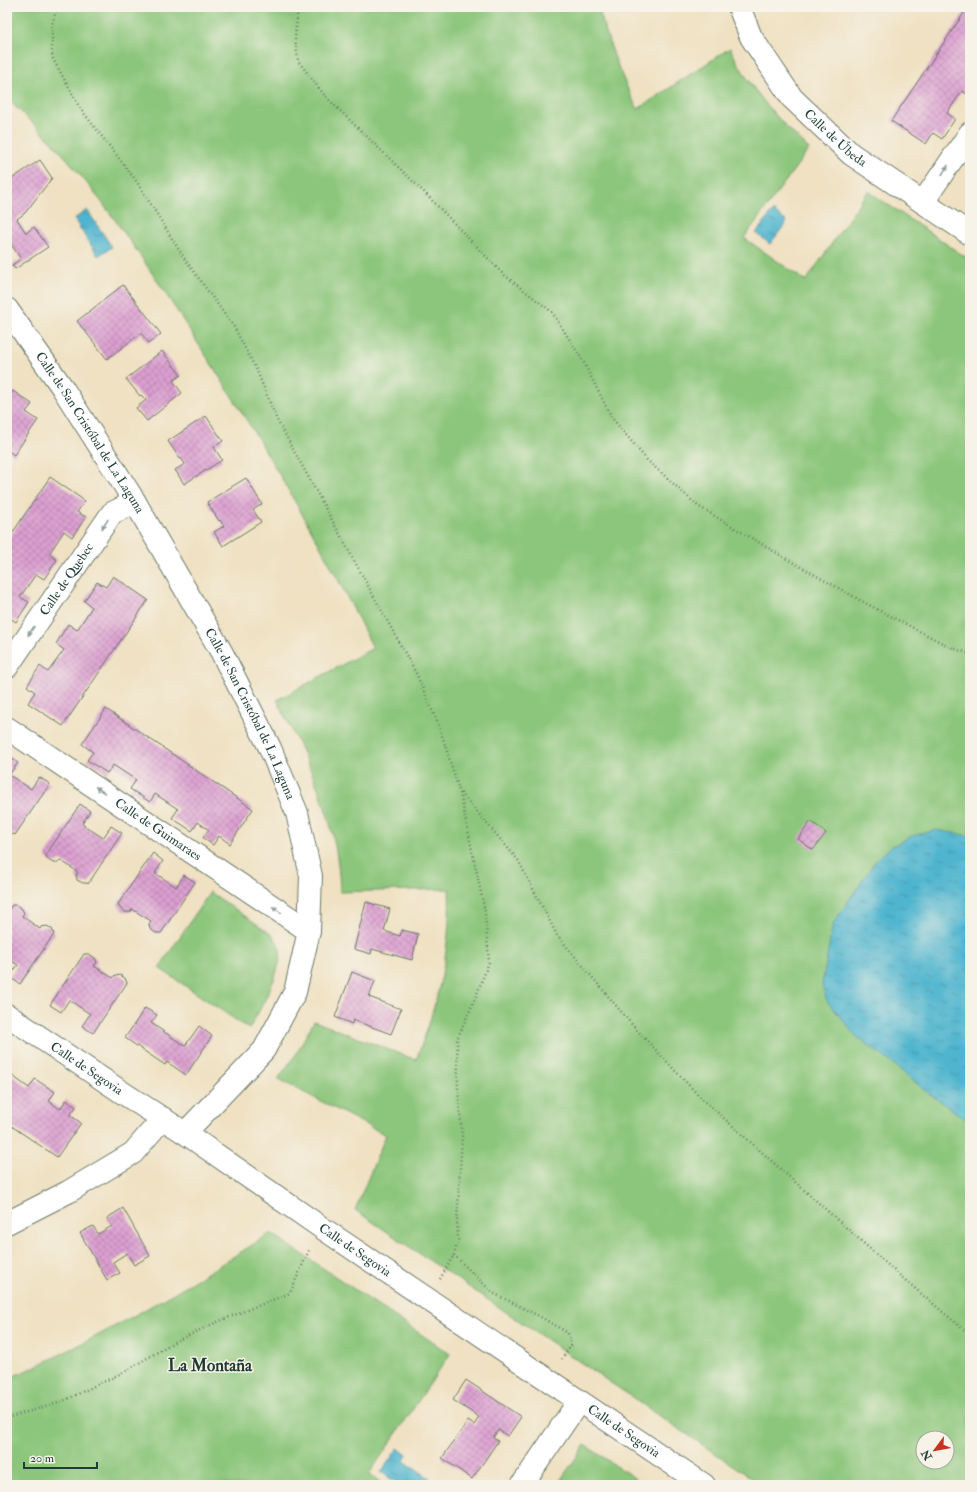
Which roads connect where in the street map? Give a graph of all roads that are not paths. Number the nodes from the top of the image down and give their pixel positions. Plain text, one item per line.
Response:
1 (739, 7) edge
2 (970, 133) edge
3 (923, 202) junction
4 (970, 234) edge
5 (7, 309) edge
6 (135, 502) junction
7 (7, 666) edge
8 (7, 728) edge
9 (309, 932) junction
10 (7, 1014) edge
11 (163, 1118) junction
12 (185, 1133) junction
13 (7, 1223) edge
14 (579, 1401) junction
15 (522, 1485) edge
16 (704, 1485) edge

1 - 3 street, Calle de Úbeda
3 -> 2 street
3 - 4 street, Calle de Úbeda
5 - 6 street, Calle de San Cristóbal de La Laguna
6 -> 7 street, Calle de Quebec
6 - 9 street, Calle de San Cristóbal de La Laguna
9 -> 8 street, Calle de Guimaraes
9 - 12 street, Calle de San Cristóbal de La Laguna
10 - 11 street, Calle de Segovia
11 - 12 street, Calle de Segovia
11 - 13 street
12 - 14 street, Calle de Segovia
14 - 15 street
14 - 16 street, Calle de Segovia

